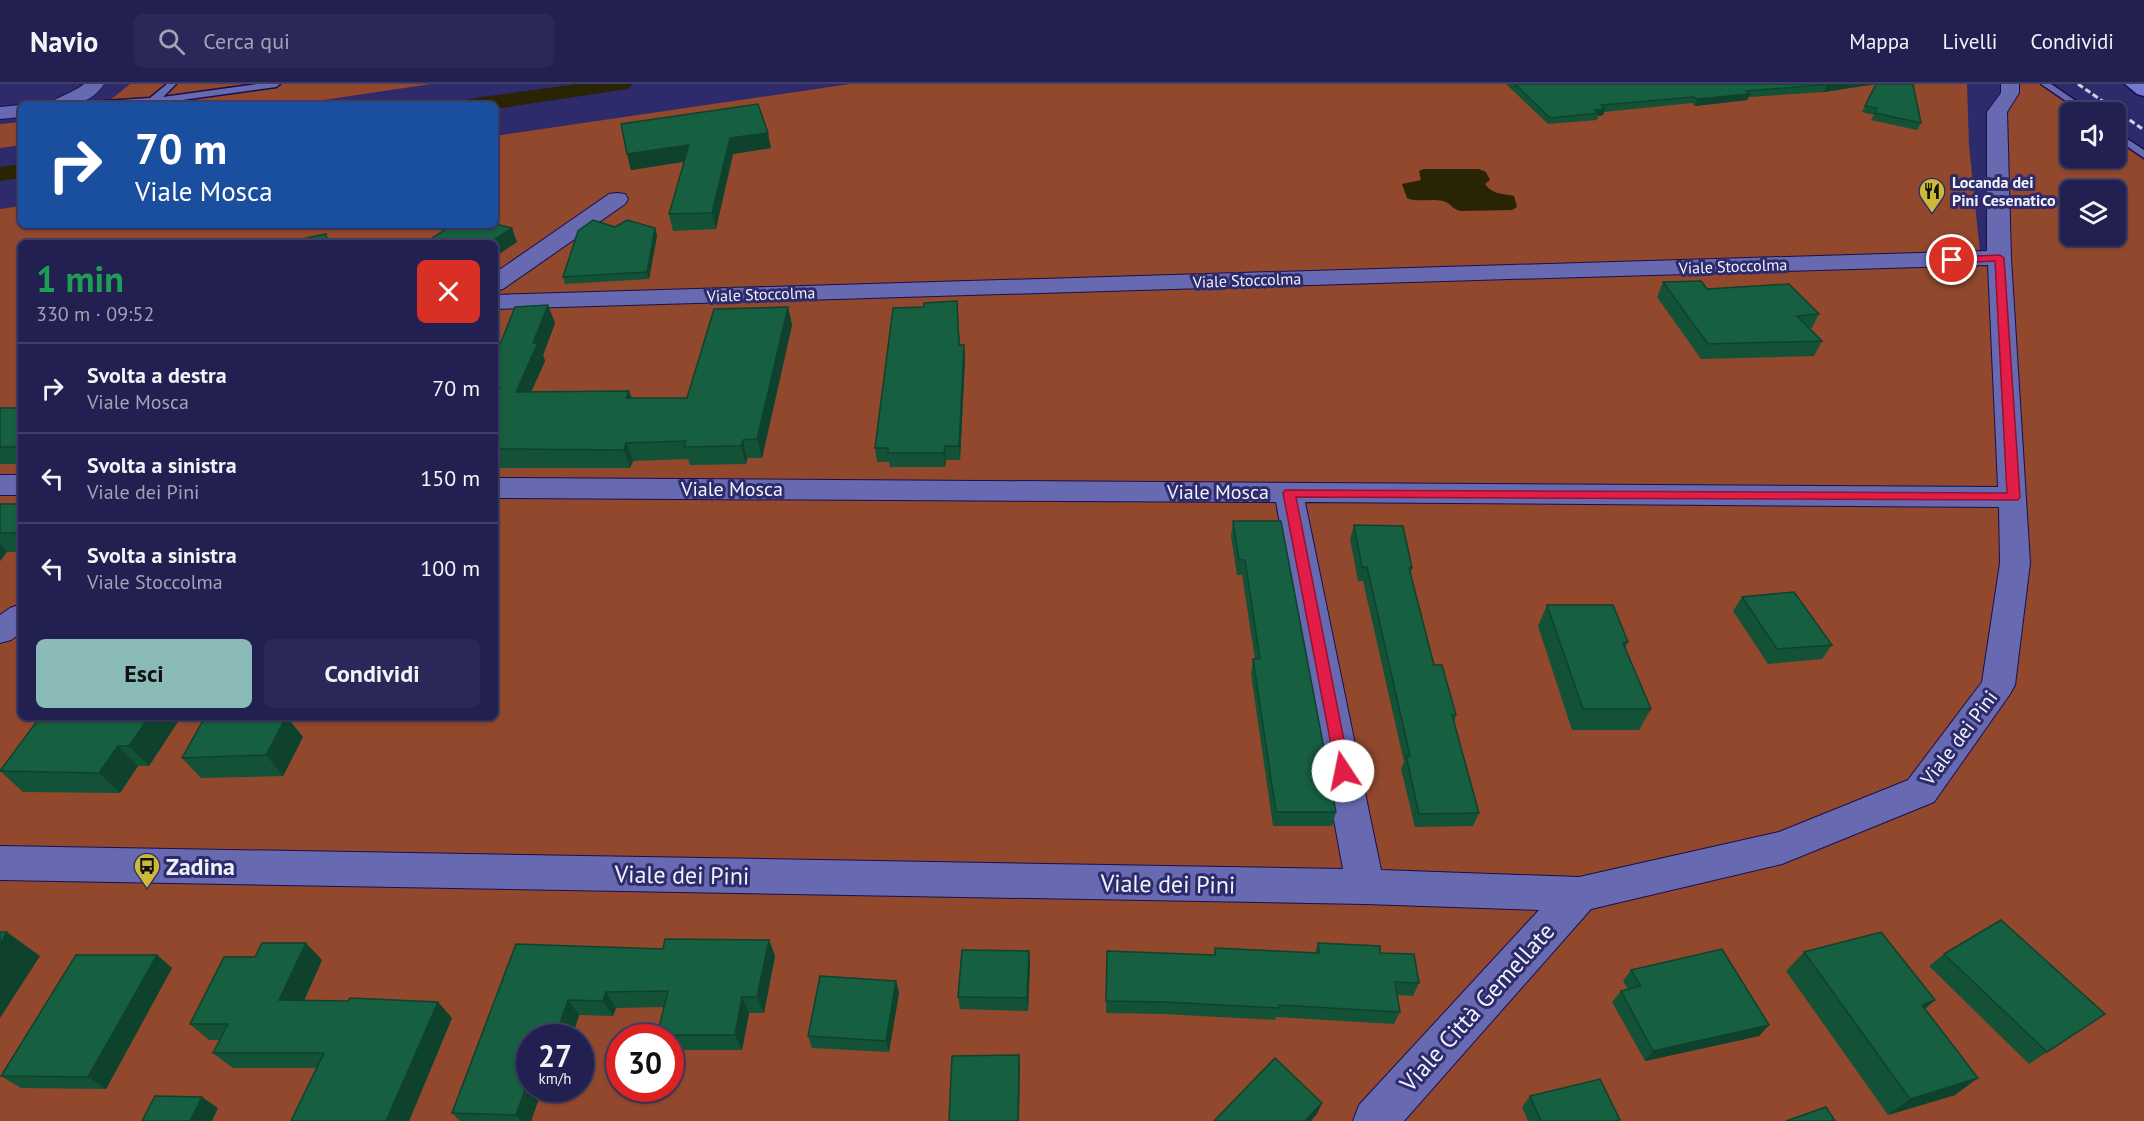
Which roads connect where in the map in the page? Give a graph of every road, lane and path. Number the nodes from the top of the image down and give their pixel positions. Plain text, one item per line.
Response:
1 (96, 84) edge
2 (172, 84) edge
3 (276, 84) edge
4 (2010, 84) edge
5 (2045, 84) edge
6 (2135, 84) edge
7 (2144, 90) edge
8 (153, 101) junction
9 (68, 102) edge
10 (137, 102) edge
11 (2072, 102) edge
12 (18, 111) edge
13 (0, 114) edge
14 (2126, 142) edge
15 (2144, 155) edge
16 (617, 199) dead end
17 (2000, 258) junction
18 (498, 282) edge
19 (498, 302) edge
20 (0, 485) edge
21 (18, 485) edge
22 (498, 488) edge
23 (1289, 493) junction
24 (2013, 497) junction
25 (18, 618) edge
26 (0, 631) edge
27 (0, 862) edge
28 (1365, 887) junction
29 (1580, 894) junction
30 (1375, 1121) edge

1 - 9 street
2 - 8 lane
3 - 8 lane
4 - 17 street, Viale dei Pini
5 - 11 lane
6 - 7 main road
8 - 10 lane
12 - 13 street
14 - 15 lane
16 - 18 street
17 - 19 street, Viale Stoccolma
17 - 24 street, Viale dei Pini
20 - 21 street
22 - 23 street, Viale Mosca
23 - 24 street, Viale Mosca
23 - 28 street
24 - 29 street, Viale dei Pini
25 - 26 street
27 - 28 street, Viale dei Pini
28 - 29 street, Viale dei Pini
29 - 30 street, Viale Città Gemellate

